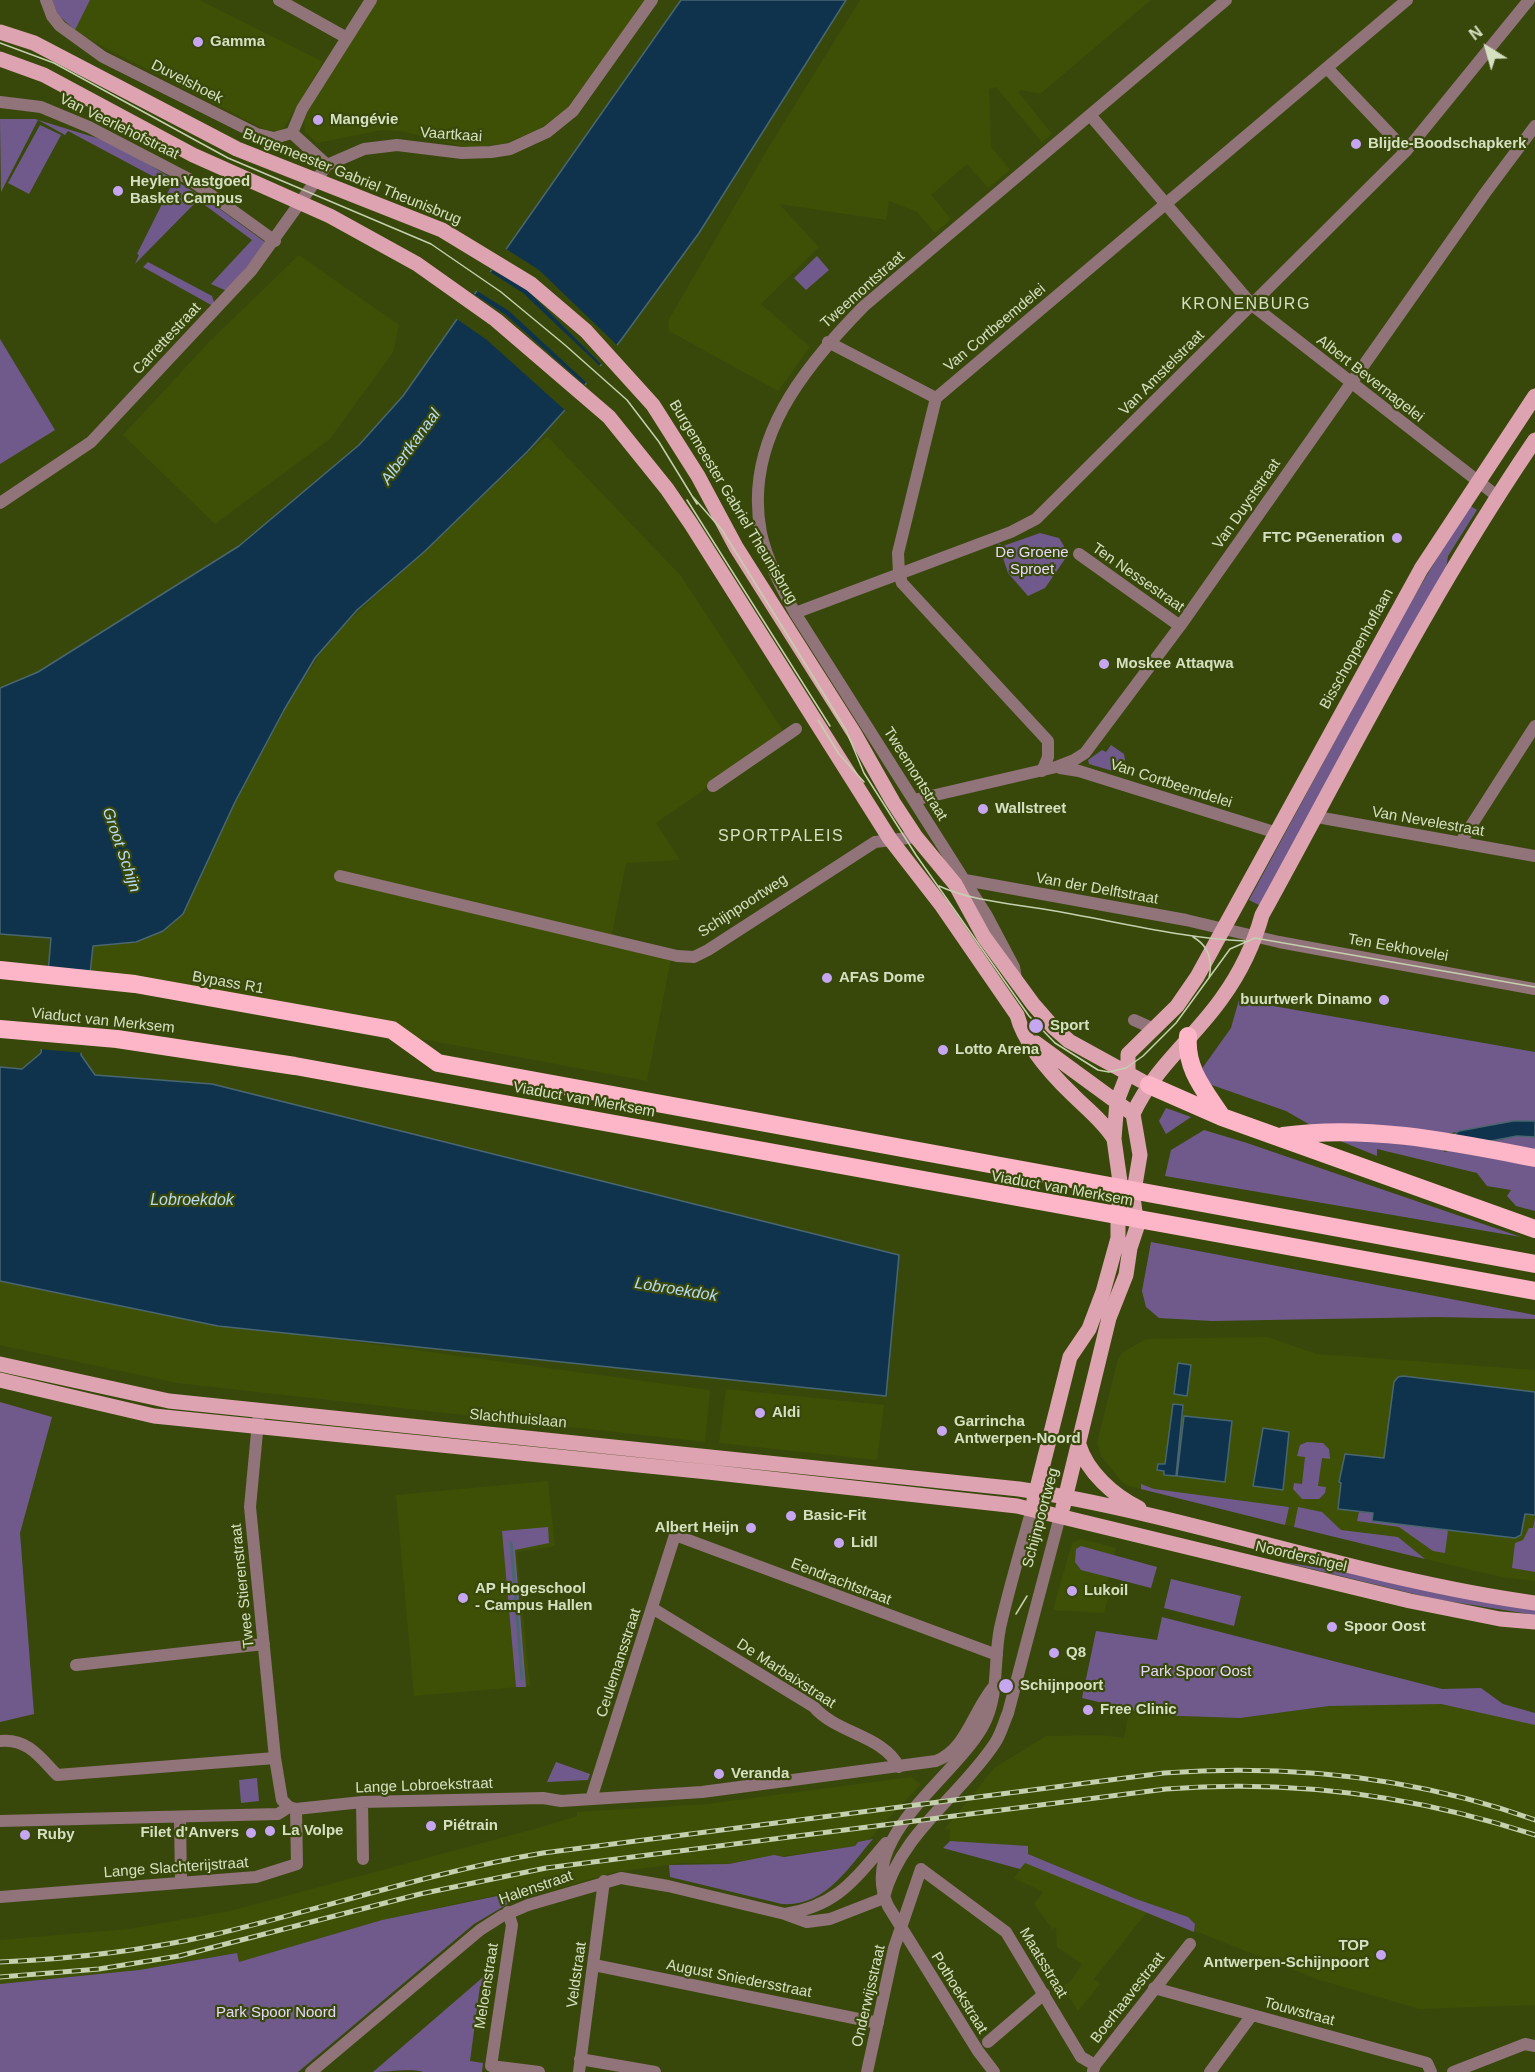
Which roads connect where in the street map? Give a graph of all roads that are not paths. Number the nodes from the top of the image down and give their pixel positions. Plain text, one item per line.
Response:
1 (46, 0) edge
2 (279, 0) edge
3 (371, 0) edge
4 (652, 0) edge
5 (1227, 0) edge
6 (1407, 0) edge
7 (1528, 0) edge
8 (0, 32) edge
9 (347, 38) junction
10 (0, 59) edge
11 (1327, 68) junction
12 (0, 102) edge
13 (1090, 116) junction
14 (1535, 126) edge
15 (292, 134) junction
16 (1406, 151) junction
17 (327, 165) junction
18 (1166, 204) junction
19 (275, 241) junction
20 (1252, 305) junction
21 (828, 342) junction
22 (1351, 383) junction
23 (1535, 396) edge
24 (936, 398) junction
25 (1535, 440) edge
26 (1477, 481) junction
27 (1497, 496) junction
28 (0, 503) edge
29 (1079, 554) dead end
30 (898, 574) junction
31 (795, 613) junction
32 (1180, 626) junction
33 (1535, 726) edge
34 (796, 729) dead end
35 (1056, 767) junction
36 (1042, 771) junction
37 (713, 786) dead end
38 (914, 800) junction
39 (1317, 817) junction
40 (1276, 833) junction
41 (916, 837) junction
42 (890, 839) junction
43 (1460, 843) junction
44 (1535, 856) edge
45 (340, 876) dead end
46 (964, 880) junction
47 (1224, 928) junction
48 (1256, 937) junction
49 (0, 970) edge
50 (1016, 980) junction
51 (1535, 988) edge
52 (1134, 1020) dead end
53 (0, 1029) edge
54 (1154, 1029) junction
55 (1022, 1033) junction
56 (1188, 1036) junction
57 (438, 1063) joint
58 (1128, 1073) junction
59 (1149, 1085) junction
60 (1117, 1101) junction
61 (1133, 1113) junction
62 (1222, 1117) junction
63 (1278, 1137) junction
64 (1114, 1139) junction
65 (1535, 1158) edge
66 (1535, 1229) edge
67 (1535, 1264) edge
68 (1535, 1291) edge
69 (0, 1364) edge
70 (0, 1380) edge
71 (259, 1411) junction
72 (257, 1429) junction
73 (1079, 1445) junction
74 (1036, 1492) junction
75 (1065, 1497) junction
76 (1032, 1509) junction
77 (1060, 1516) junction
78 (1163, 1520) junction
79 (675, 1535) joint
80 (1535, 1603) edge
81 (652, 1608) junction
82 (1535, 1622) edge
83 (264, 1644) junction
84 (997, 1656) junction
85 (76, 1665) dead end
86 (997, 1683) junction
87 (0, 1741) edge
88 (275, 1758) junction
89 (898, 1767) junction
90 (591, 1799) junction
91 (362, 1802) junction
92 (292, 1808) junction
93 (180, 1817) junction
94 (0, 1821) edge
95 (891, 1838) junction
96 (363, 1859) dead end
97 (604, 1881) junction
98 (181, 1882) junction
99 (0, 1897) edge
100 (884, 1898) junction
101 (508, 1912) junction
102 (785, 1914) junction
103 (901, 1927) junction
104 (1190, 1944) dead end
105 (594, 1965) junction
106 (1154, 1988) junction
107 (1044, 1994) junction
108 (1252, 2015) junction
109 (878, 2023) junction
110 (988, 2042) dead end
111 (1535, 2046) edge
112 (580, 2066) edge
113 (1094, 2068) edge
114 (987, 2070) edge
115 (311, 2072) edge
116 (539, 2072) edge
117 (655, 2072) edge
118 (867, 2072) edge
119 (1210, 2072) edge
120 (1431, 2072) edge
121 (1453, 2072) edge

1 - 15 street, Duvelshoek
2 - 9 street
3 - 9 street
4 - 17 street, Vaartkaai
5 - 13 street, Tweemontstraat
6 - 11 street, Van Cortbeemdelei
7 - 16 street, Van Amstelstraat
8 - 41 main road, Burgemeester Gabriel Theunisbrug
9 - 15 street
10 - 42 main road
11 - 16 street
11 - 18 street, Van Cortbeemdelei
12 - 19 street, Van Veerlehofstraat
13 - 18 street, Albert Bevernagelei
13 - 21 street, Tweemontstraat
14 - 22 street, Van Duyststraat
15 - 17 street
16 - 20 street, Van Amstelstraat
17 - 19 street, Carrettestraat
18 - 20 street, Albert Bevernagelei
18 - 24 street, Van Cortbeemdelei
19 - 28 street, Carrettestraat
20 - 22 street, Albert Bevernagelei
20 - 30 street, Van Amstelstraat
21 - 24 street
21 - 31 street, Tweemontstraat
22 - 26 street, Albert Bevernagelei
22 - 32 street, Van Duyststraat
23 - 26 main road, Bisschoppenhoflaan
24 - 30 street
25 - 27 main road
26 - 27 street, Albert Bevernagelei
26 - 40 main road, Bisschoppenhoflaan
27 - 39 main road
29 - 32 street, Ten Nessestraat
30 - 31 street, Van Amstelstraat
30 - 36 street
31 - 38 street, Tweemontstraat
32 - 35 street, Van Duyststraat
33 - 43 street
34 - 37 street
35 - 36 street, Van Duyststraat
35 - 40 street, Van Cortbeemdelei
36 - 38 street, Van Duyststraat
38 - 46 street, Tweemontstraat
39 - 43 street, Van Nevelestraat
39 - 48 main road
40 - 47 main road, Bisschoppenhoflaan
41 - 42 street, Schijnpoortweg
41 - 50 main road
42 - 45 street, Schijnpoortweg
42 - 55 main road
43 - 44 street, Van Nevelestraat
46 - 47 street, Van der Delftstraat
46 - 50 street, Tweemontstraat
47 - 48 street
47 - 54 main road, Bisschoppenhoflaan
48 - 51 street, Ten Eekhovelei
48 - 56 main road
49 - 57 highway, Bypass R1
50 - 58 main road
52 - 54 street
53 - 68 highway, Viaduct van Merksem
54 - 58 main road, Bisschoppenhoflaan
55 - 60 main road
55 - 64 main road
56 - 59 main road
56 - 62 highway
57 - 67 highway, Viaduct van Merksem
58 - 59 main road
58 - 60 main road, Schijnpoortweg
59 - 61 main road
59 - 62 highway
60 - 61 main road
60 - 64 main road, Schijnpoortweg
61 - 73 main road, Schijnpoortweg
62 - 63 highway
63 - 65 highway
63 - 66 highway
64 - 74 main road, Schijnpoortweg
69 - 71 main road, Slachthuislaan
70 - 72 main road
71 - 72 street, Twee Stierenstraat
71 - 74 main road, Slachthuislaan
72 - 76 main road
72 - 83 street, Twee Stierenstraat
73 - 75 main road, Schijnpoortweg
73 - 78 main road
74 - 75 main road, Slachthuislaan
74 - 76 main road, Schijnpoortweg
75 - 77 main road, Schijnpoortweg
75 - 78 main road, Noordersingel
76 - 77 main road, Noordersingel
76 - 84 street, Schijnpoortweg
77 - 82 main road, Noordersingel
77 - 100 street, Schijnpoortweg
78 - 80 main road, Noordersingel
79 - 81 street, Ceulemansstraat
79 - 84 street, Eendrachtstraat
81 - 89 street, De Marbaixstraat
81 - 90 street, Ceulemansstraat
83 - 85 street
83 - 88 street, Twee Stierenstraat
84 - 86 street, Schijnpoortweg
86 - 89 street
86 - 95 street, Schijnpoortweg
87 - 88 street
88 - 92 street
89 - 90 street, Lange Lobroekstraat
90 - 91 street, Lange Lobroekstraat
91 - 92 street, Lange Lobroekstraat
91 - 96 street
92 - 93 street, Lange Lobroekstraat
92 - 98 street, Lange Slachterijstraat
93 - 94 street, Lange Lobroekstraat
93 - 98 street
95 - 100 street, Schijnpoortweg
95 - 102 street, Halenstraat
97 - 101 street, Halenstraat
97 - 102 street, Halenstraat
97 - 105 street, Veldstraat
98 - 99 street, Lange Slachterijstraat
100 - 102 street, Halenstraat
100 - 103 street, Schijnpoortweg
101 - 115 street, Halenstraat
101 - 116 street, Meloenstraat
103 - 107 street, Maatsstraat
103 - 109 street, Onderwijsstraat
103 - 114 street, Pothoekstraat
104 - 106 street, Boerhaavestraat
105 - 109 street, August Sniedersstraat
105 - 112 street, Veldstraat
106 - 108 street, Touwstraat
106 - 113 street, Boerhaavestraat
107 - 110 street
107 - 113 street, Maatsstraat
108 - 119 street
108 - 120 street, Touwstraat
109 - 118 street, Onderwijsstraat
111 - 121 street
112 - 117 street

